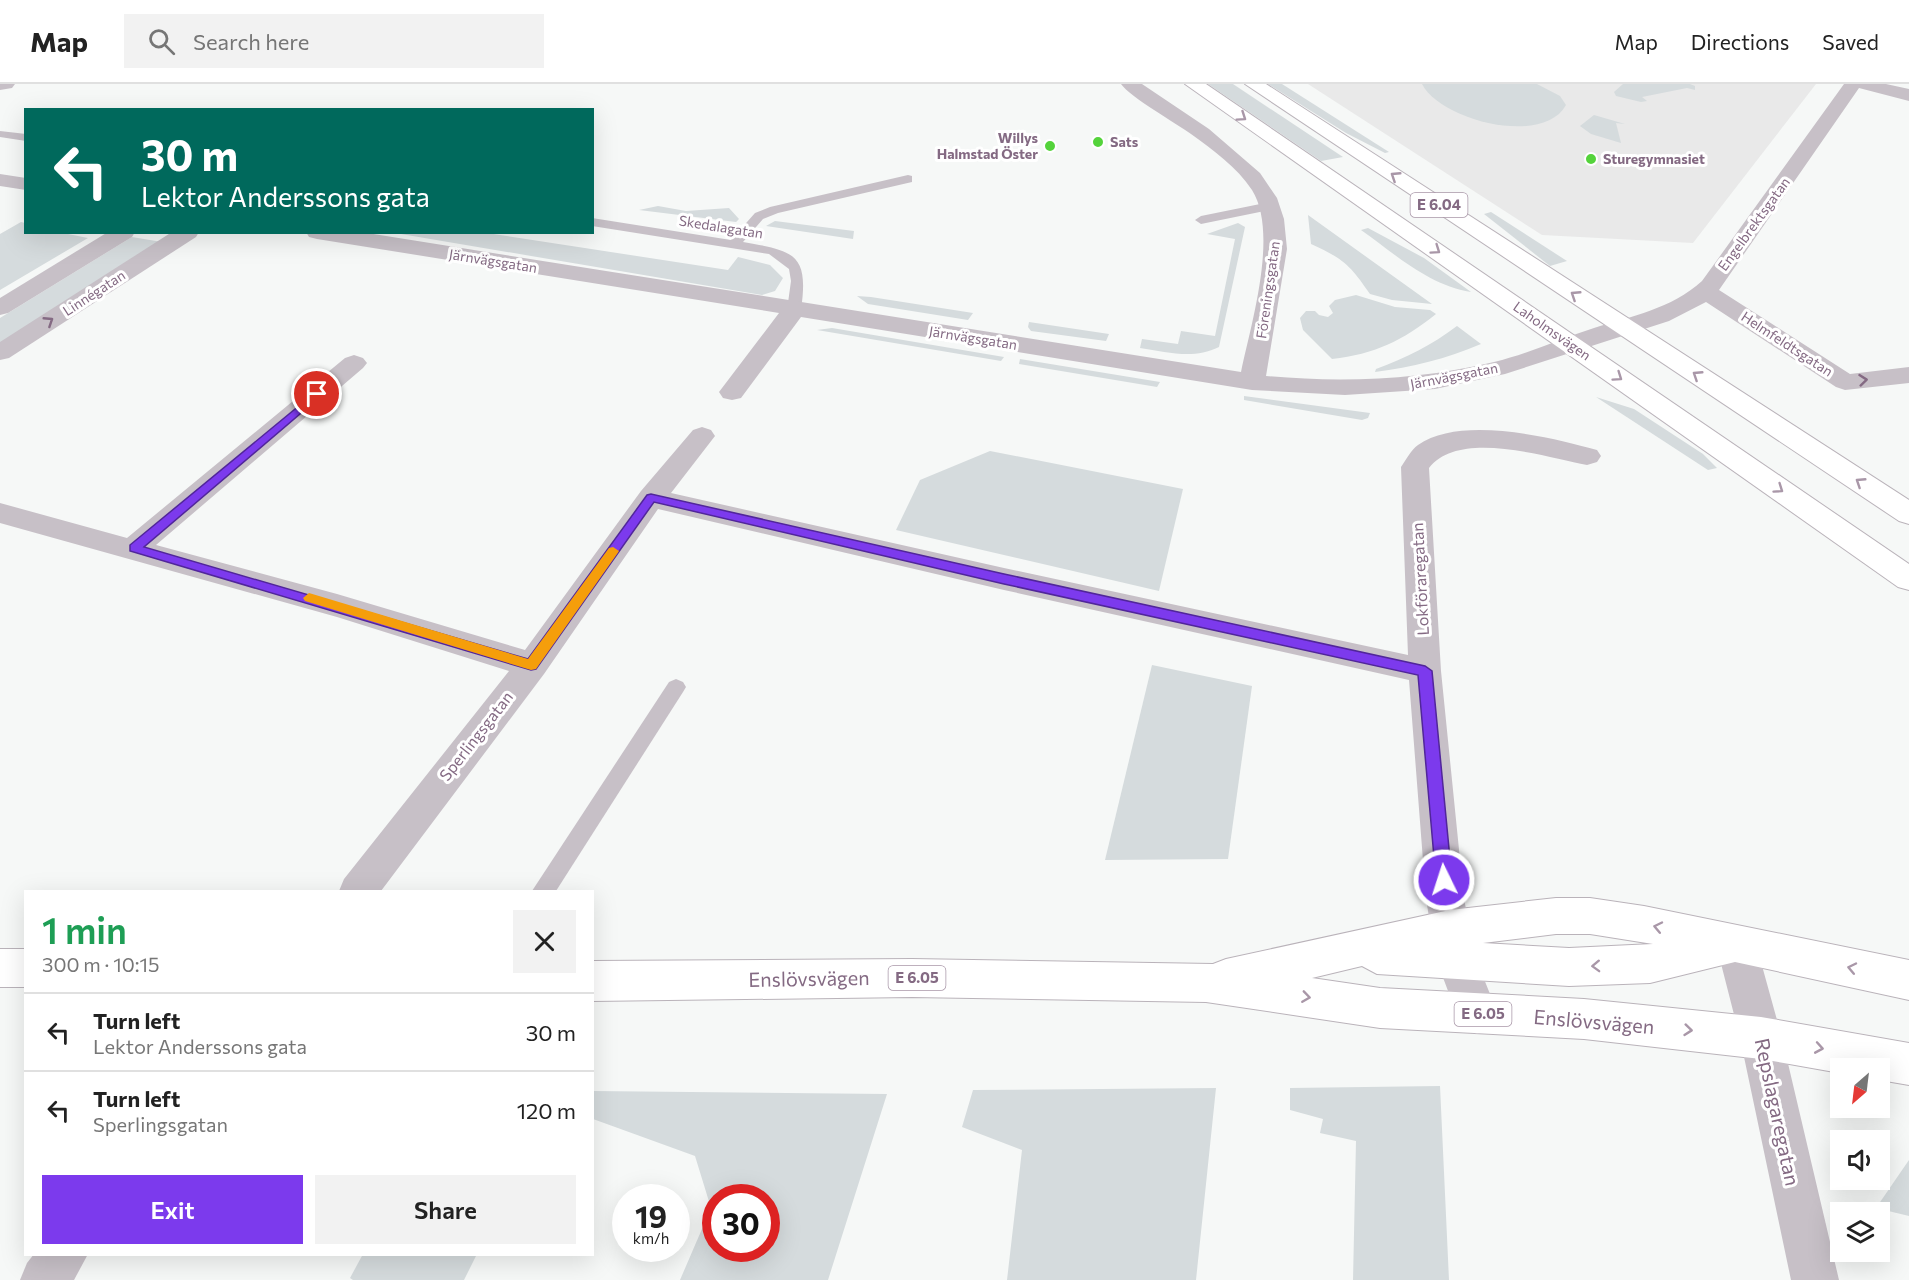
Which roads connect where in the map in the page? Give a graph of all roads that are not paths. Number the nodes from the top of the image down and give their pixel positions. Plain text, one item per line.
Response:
1 (6, 84) edge
2 (1130, 84) edge
3 (1194, 84) edge
4 (1254, 84) edge
5 (1853, 84) edge
6 (1864, 84) edge
7 (0, 85) edge
8 (1909, 95) edge
9 (0, 134) edge
10 (24, 138) edge
11 (908, 179) dead end
12 (0, 180) edge
13 (24, 184) edge
14 (1270, 206) junction
15 (1201, 220) dead end
16 (594, 222) edge
17 (121, 234) edge
18 (185, 234) edge
19 (329, 234) edge
20 (735, 244) junction
21 (1705, 291) junction
22 (0, 308) edge
23 (794, 310) junction
24 (1624, 327) junction
25 (1570, 344) junction
26 (0, 353) edge
27 (354, 363) dead end
28 (1909, 375) edge
29 (1252, 382) junction
30 (732, 392) dead end
31 (702, 436) dead end
32 (1587, 456) dead end
33 (651, 498) junction
34 (0, 513) edge
35 (1909, 514) edge
36 (134, 548) junction
37 (1909, 579) edge
38 (531, 665) junction
39 (1425, 671) junction
40 (676, 687) dead end
41 (358, 890) edge
42 (544, 890) edge
43 (1453, 944) junction
44 (1736, 944) junction
45 (0, 968) edge
46 (24, 968) edge
47 (1909, 980) edge
48 (594, 981) edge
49 (1206, 982) junction
50 (1477, 1014) junction
51 (1761, 1038) junction
52 (1909, 1064) edge
53 (62, 1256) edge
54 (44, 1280) edge
55 (1815, 1280) edge

1 - 7 street
2 - 14 street, Föreningsgatan
3 -> 25 highway, Laholmsvägen / E 6.04
24 -> 4 highway, E 6.04
5 - 21 street, Engelbrektsgatan
6 - 8 street
9 - 10 lane
11 - 20 lane
12 - 13 street
14 - 15 lane
14 - 29 street, Föreningsgatan
16 - 20 lane, Skedalagatan
17 - 22 street
26 -> 18 street, Linnégatan
19 - 23 street, Järnvägsgatan
20 - 23 lane, Skedalagatan
21 - 24 street, Engelbrektsgatan
21 -> 28 street, Helmfeldtsgatan
23 - 29 street, Järnvägsgatan
23 - 30 street
24 - 25 street, Järnvägsgatan
35 -> 24 highway, E 6.04
25 - 29 street, Järnvägsgatan
25 -> 37 highway, Laholmsvägen / E 6.04
27 - 36 street
31 - 33 street, Sperlingsgatan
32 - 39 street, Lokföraregatan
33 - 38 street, Sperlingsgatan
33 - 39 street
34 - 36 street
36 - 38 street
38 - 41 street, Sperlingsgatan
39 - 43 street, Lokföraregatan
40 - 42 lane
44 -> 43 highway, Enslövsvägen / E 6.05
44 -> 43 highway, Enslövsvägen / E 6.05
43 - 49 highway, Enslövsvägen / E 6.05
43 - 50 street, Lokföraregatan
47 -> 44 highway, Enslövsvägen / E 6.05
44 - 51 street, Repslagaregatan
45 - 46 highway
48 - 49 highway, Enslövsvägen / E 6.05
49 -> 50 highway, Enslövsvägen / E 6.05
50 -> 51 highway, Enslövsvägen / E 6.05
51 -> 52 highway, Enslövsvägen / E 6.05
51 - 55 street, Repslagaregatan
53 - 54 street

